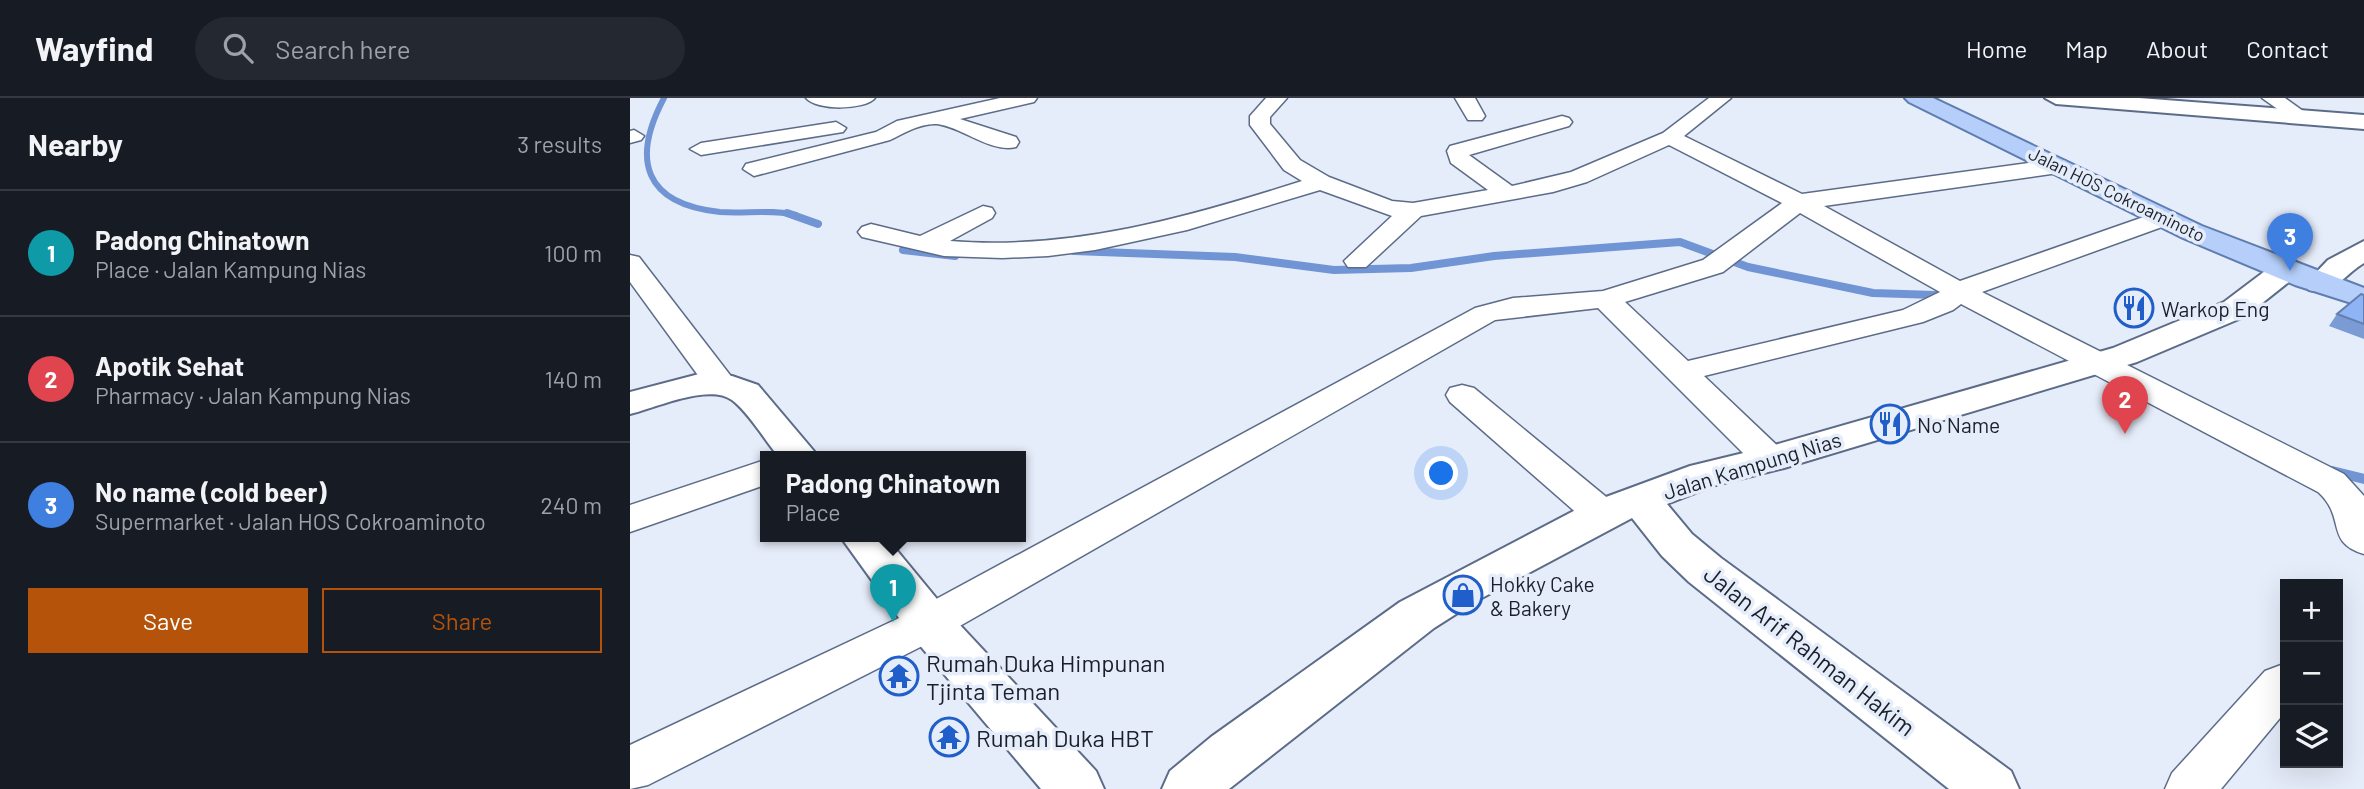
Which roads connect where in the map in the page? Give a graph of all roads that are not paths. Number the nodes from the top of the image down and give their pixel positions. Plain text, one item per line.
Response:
1 (816, 98) edge
2 (865, 98) edge
3 (1027, 98) edge
4 (1277, 98) edge
5 (1465, 98) edge
6 (1721, 98) edge
7 (1916, 98) edge
8 (2056, 98) edge
9 (2272, 98) edge
10 (1475, 116) dead end
11 (2300, 116) junction
12 (935, 117) junction
13 (1562, 122) dead end
14 (2364, 122) edge
15 (904, 125) junction
16 (1670, 137) junction
17 (1008, 142) dead end
18 (701, 149) dead end
19 (2058, 166) junction
20 (754, 169) dead end
21 (1321, 181) junction
22 (1507, 193) junction
23 (1799, 202) junction
24 (1413, 210) junction
25 (983, 213) dead end
26 (2164, 218) junction
27 (871, 232) dead end
28 (923, 245) junction
29 (2364, 250) edge
30 (1357, 261) dead end
31 (630, 263) edge
32 (2284, 271) junction
33 (2320, 284) junction
34 (1958, 291) junction
35 (2364, 298) edge
36 (1605, 299) junction
37 (2099, 361) junction
38 (1683, 372) junction
39 (719, 382) junction
40 (1462, 395) dead end
41 (630, 403) edge
42 (795, 451) edge
43 (1770, 459) junction
44 (760, 474) edge
45 (1621, 507) junction
46 (630, 519) edge
47 (2364, 540) edge
48 (866, 542) edge
49 (929, 623) junction
50 (2280, 685) edge
51 (630, 769) edge
52 (1076, 789) edge
53 (1190, 789) edge
54 (1990, 789) edge
55 (2190, 789) edge

1 - 2 street
3 - 12 street
4 - 21 street
5 - 10 street
6 - 16 street
7 - 19 main road, Jalan HOS Cokroaminoto
8 - 11 main road
9 - 11 street
11 - 14 main road
12 - 15 street
12 - 17 street
13 - 22 street
15 - 18 street
15 - 20 street
16 - 22 street
16 - 23 street
19 - 23 street
19 - 26 main road, Jalan HOS Cokroaminoto
21 - 24 street
21 - 28 street
22 - 24 street
23 - 34 street
23 - 36 street
24 - 30 street
25 - 28 street
26 - 32 main road, Jalan HOS Cokroaminoto
26 - 34 street
27 - 28 street
29 - 33 main road
31 - 39 street
32 - 33 main road, Jalan HOS Cokroaminoto
32 - 37 main road, Jalan Kampung Nias
33 - 35 main road, Jalan HOS Cokroaminoto
34 - 37 street
34 - 38 street
36 - 38 street
36 - 49 street
37 - 43 main road, Jalan Kampung Nias
37 - 47 street
38 - 43 street
39 - 41 main road
39 - 42 main road
40 - 45 street
43 - 45 main road, Jalan Kampung Nias
44 - 46 street
45 - 53 main road, Jalan Kampung Nias
45 - 54 main road, Jalan Arif Rahman Hakim
48 - 49 main road
49 - 51 street
49 - 52 main road
50 - 55 street

